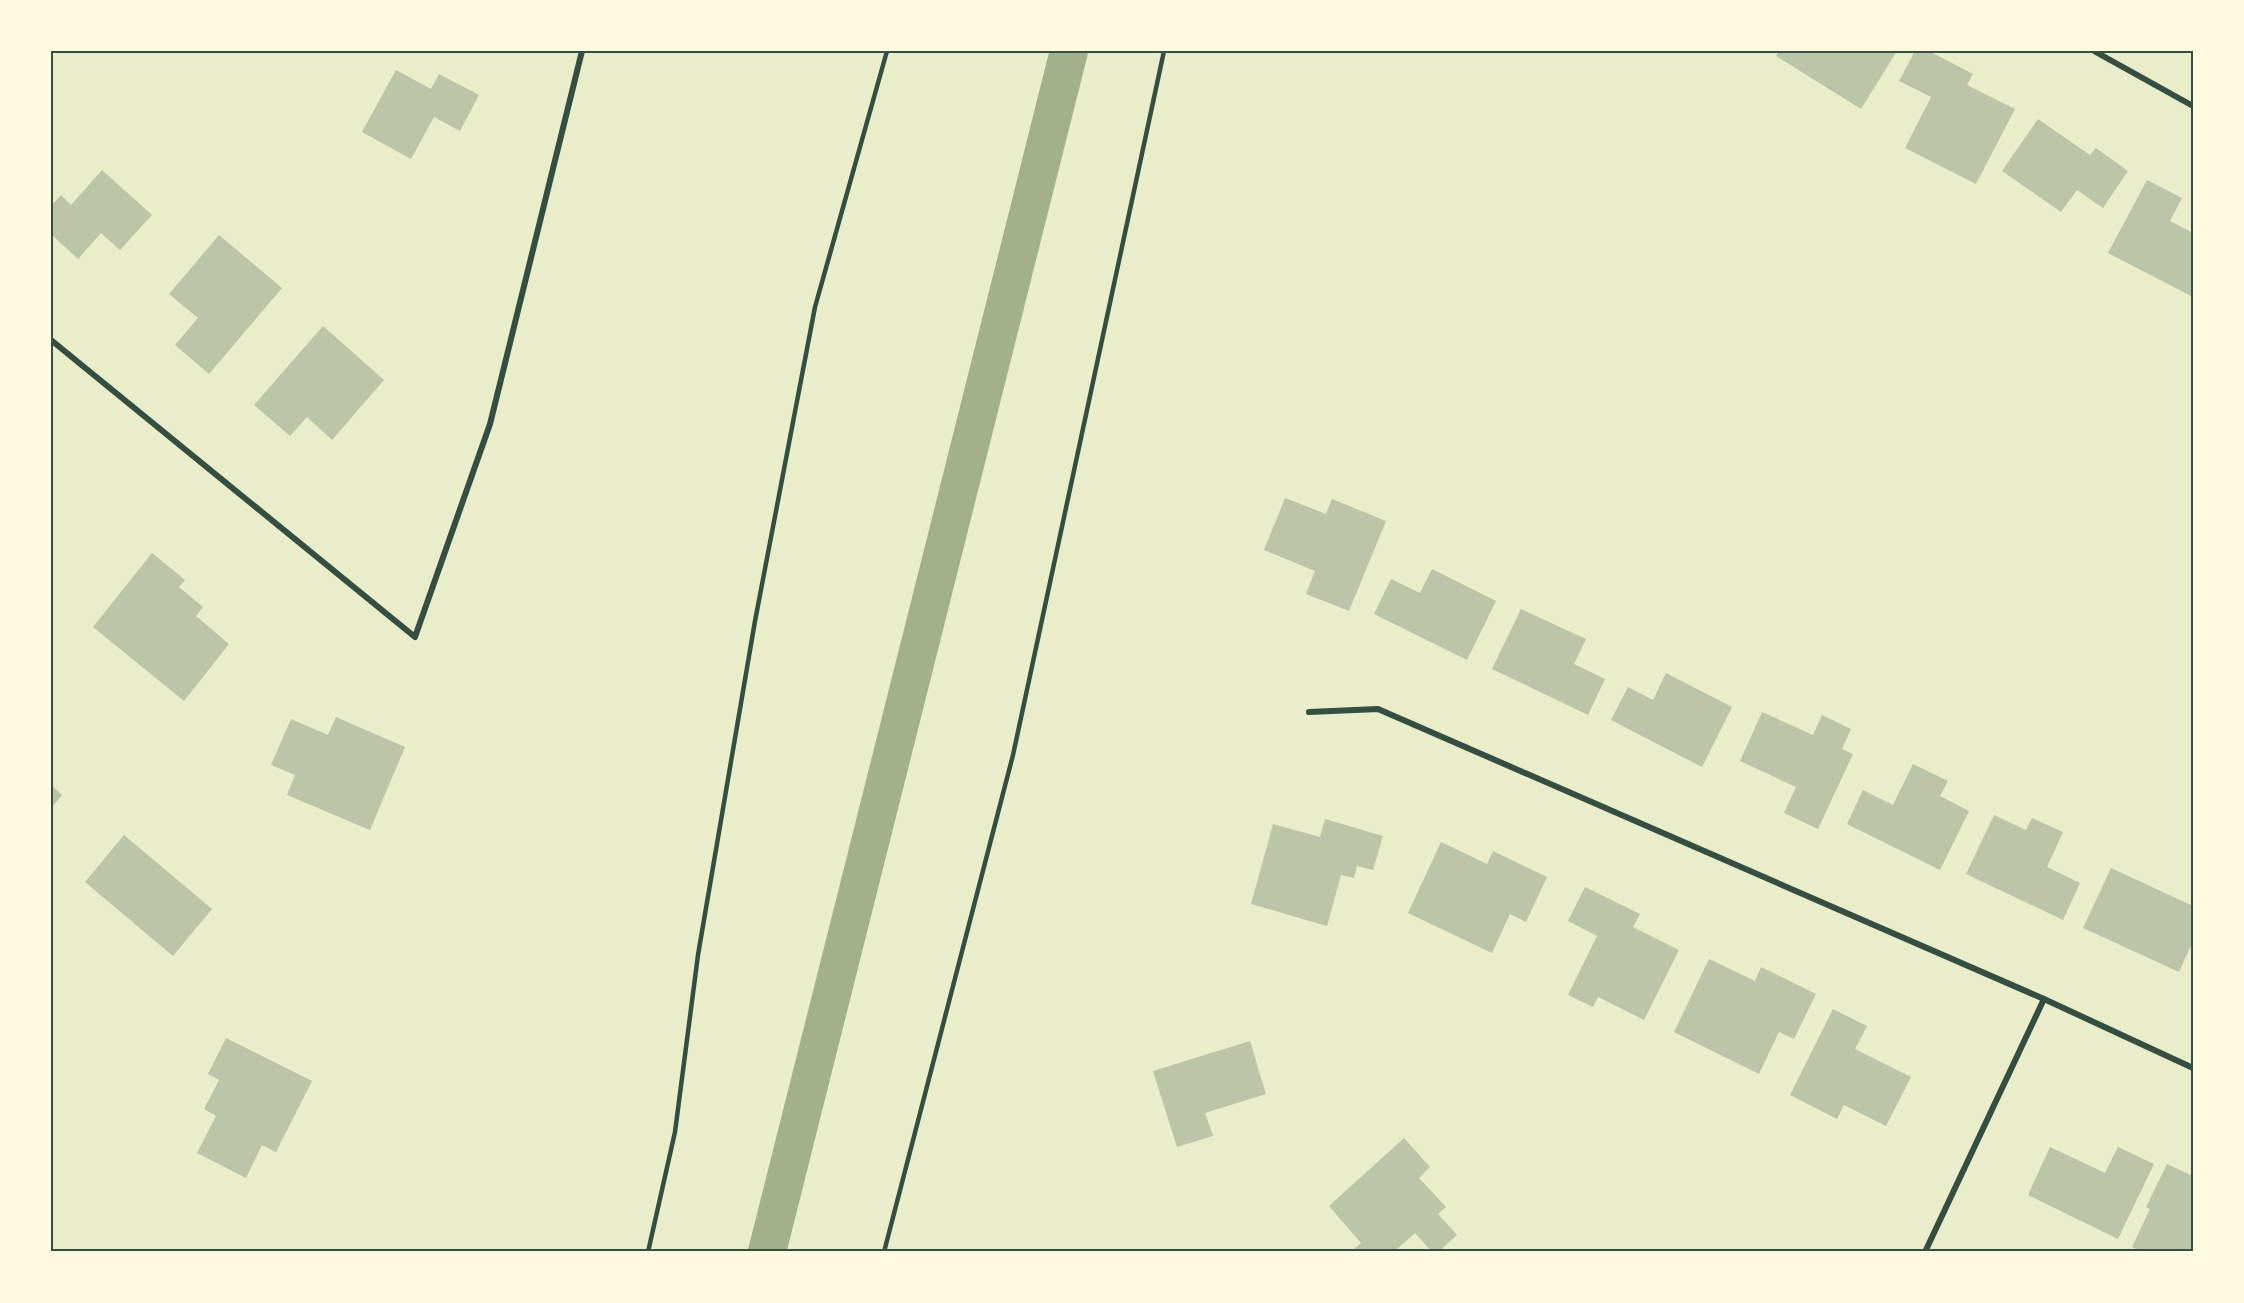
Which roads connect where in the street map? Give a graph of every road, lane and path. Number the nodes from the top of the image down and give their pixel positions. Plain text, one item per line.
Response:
1 (582, 51) edge
2 (887, 51) edge
3 (1164, 51) edge
4 (2094, 51) edge
5 (2193, 106) edge
6 (51, 340) edge
7 (1309, 712) dead end
8 (2044, 999) junction
9 (2193, 1068) edge
10 (648, 1252) edge
11 (884, 1252) edge
12 (1925, 1252) edge

1 - 6 street
2 - 10 lane
3 - 11 lane
4 - 5 street
7 - 8 street
8 - 9 street
8 - 12 street

